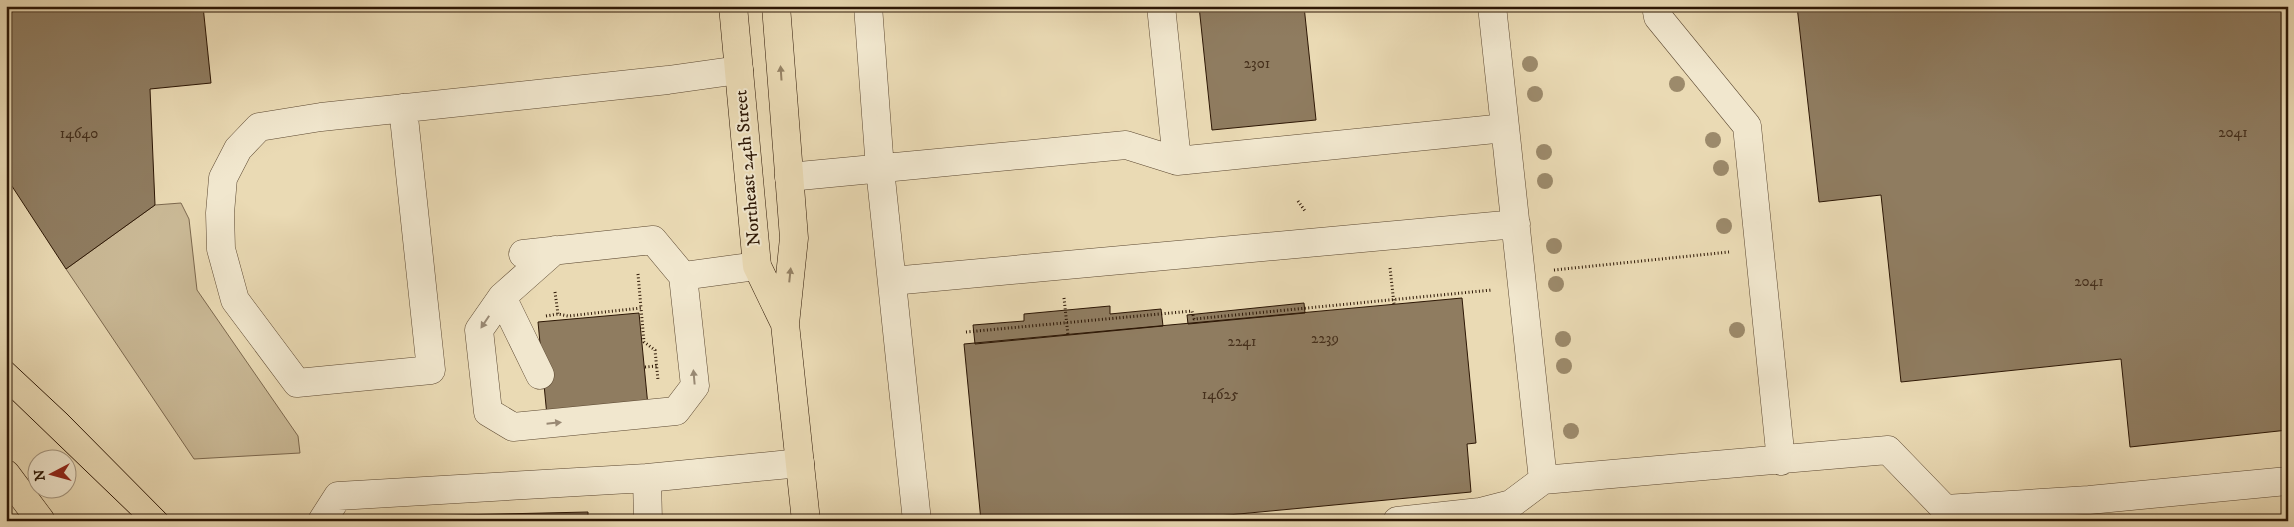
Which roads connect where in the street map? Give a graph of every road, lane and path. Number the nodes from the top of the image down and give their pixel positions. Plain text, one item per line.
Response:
1 (733, 6) edge
2 (776, 6) edge
3 (868, 6) edge
4 (1161, 6) edge
5 (1492, 6) edge
6 (1656, 6) edge
7 (739, 70) junction
8 (403, 108) junction
9 (1505, 128) junction
10 (1177, 161) junction
11 (880, 169) junction
12 (789, 177) junction
13 (1516, 224) junction
14 (555, 250) junction
15 (1734, 252) dead end
16 (523, 254) dead end
17 (1389, 263) dead end
18 (757, 266) junction
19 (638, 270) dead end
20 (1551, 271) dead end
21 (683, 276) junction
22 (892, 281) junction
23 (1494, 290) dead end
24 (1064, 293) dead end
25 (1393, 299) junction
26 (1394, 304) dead end
27 (557, 305) dead end
28 (507, 308) junction
29 (641, 308) junction
30 (558, 314) junction
31 (1067, 323) junction
32 (785, 324) junction
33 (966, 332) dead end
34 (1068, 335) dead end
35 (657, 366) junction
36 (644, 367) dead end
37 (540, 375) dead end
38 (659, 388) dead end
39 (1781, 461) junction
40 (800, 463) junction
41 (6, 474) edge
42 (647, 478) junction
43 (1543, 480) junction
44 (2288, 481) edge
45 (41, 521) edge
46 (322, 521) edge
47 (648, 521) edge
48 (806, 521) edge
49 (917, 521) edge
50 (1397, 521) edge

1 - 7 main road, Northeast 24th Street
12 -> 2 main road, Northeast 24th Street
3 - 11 lane
4 - 10 lane
5 - 9 lane
6 - 39 lane
7 - 8 lane
7 - 18 main road, Northeast 24th Street
8 - 8 lane
9 - 10 lane
9 - 13 lane
10 - 11 lane
11 - 12 lane
11 - 22 lane
32 -> 12 main road, Northeast 24th Street
13 - 22 lane
13 - 43 lane
14 - 16 lane
14 - 21 lane
14 - 28 lane
15 - 20 path
17 - 25 path
18 - 21 lane
18 - 32 main road, Northeast 24th Street
19 - 29 path
28 -> 21 lane
22 - 49 lane
23 - 25 path
24 - 31 path
25 - 26 path
25 - 31 path
27 - 30 path
28 - 30 path
28 - 37 lane
29 - 30 path
29 - 35 path
31 - 33 path
31 - 34 path
32 - 40 main road, Northeast 24th Street
35 - 36 path
35 - 38 path
39 - 43 lane
39 - 44 lane
40 - 42 lane
40 - 48 main road, Northeast 24th Street
41 - 45 main road
42 - 46 lane
42 - 47 lane
43 - 50 lane

